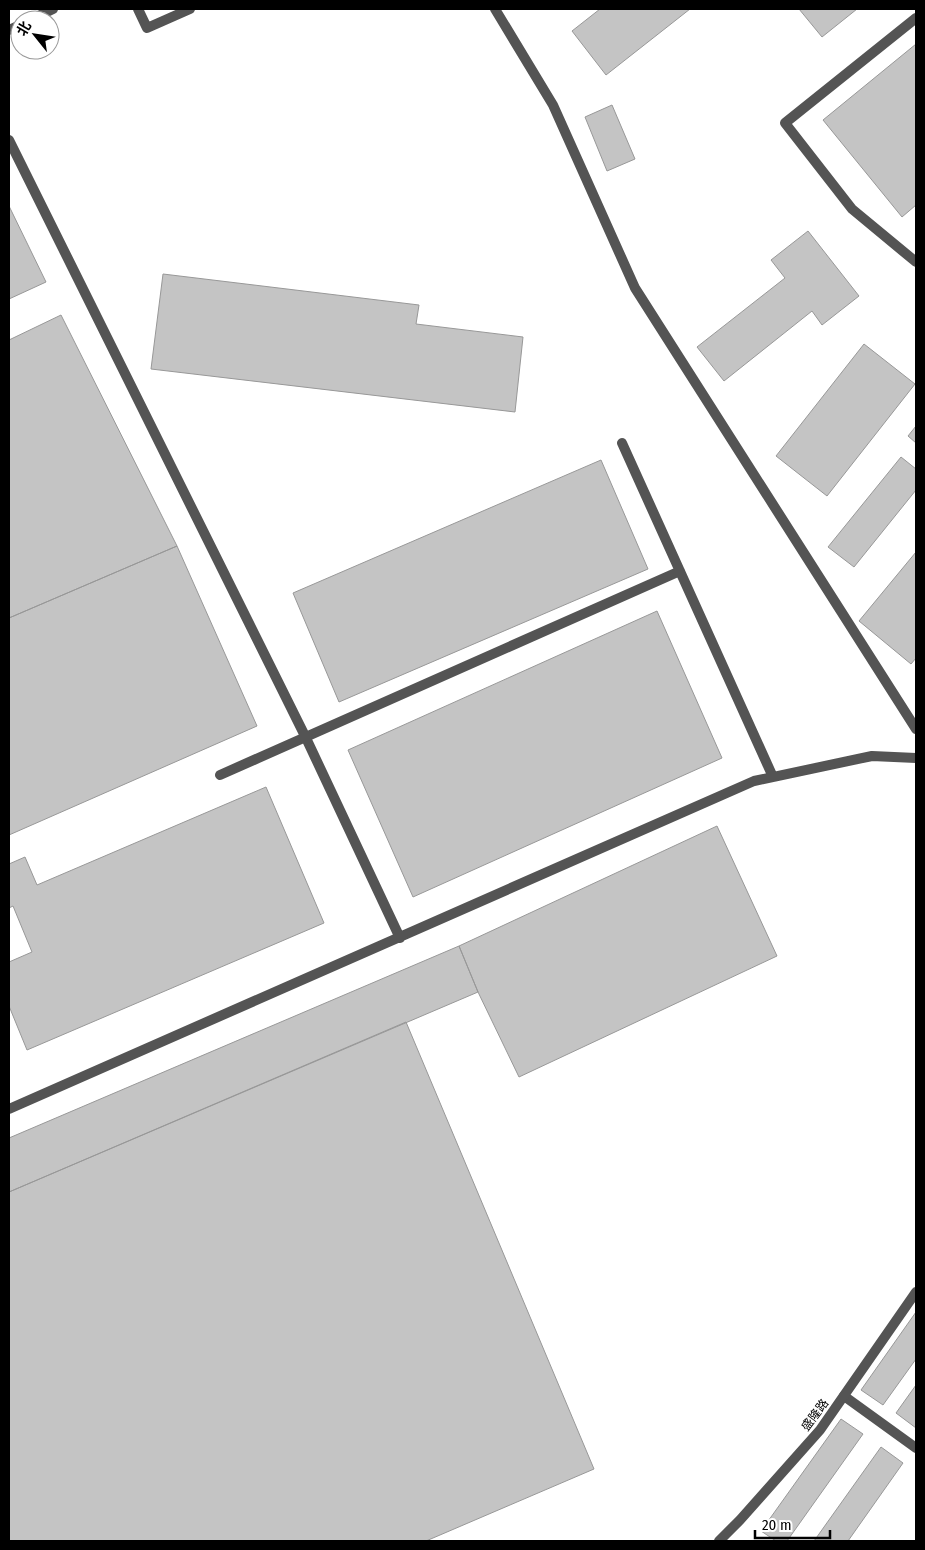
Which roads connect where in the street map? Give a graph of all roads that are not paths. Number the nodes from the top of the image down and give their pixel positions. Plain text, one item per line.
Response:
1 (138, 9) edge
2 (190, 9) edge
3 (495, 9) edge
4 (916, 18) edge
5 (9, 140) edge
6 (916, 262) edge
7 (622, 443) dead end
8 (680, 571) junction
9 (916, 729) edge
10 (306, 738) junction
11 (916, 758) edge
12 (220, 775) dead end
13 (773, 777) junction
14 (400, 938) junction
15 (9, 1109) edge
16 (916, 1292) edge
17 (844, 1396) junction
18 (916, 1448) edge
19 (719, 1541) edge

1 - 2 street
3 - 9 street
4 - 6 street
5 - 10 street
7 - 8 street
8 - 10 street
8 - 13 street
10 - 12 street
10 - 14 street
11 - 13 street
13 - 14 street
14 - 15 street
16 - 17 street, 盛隆路
17 - 18 street
17 - 19 street, 盛隆路

